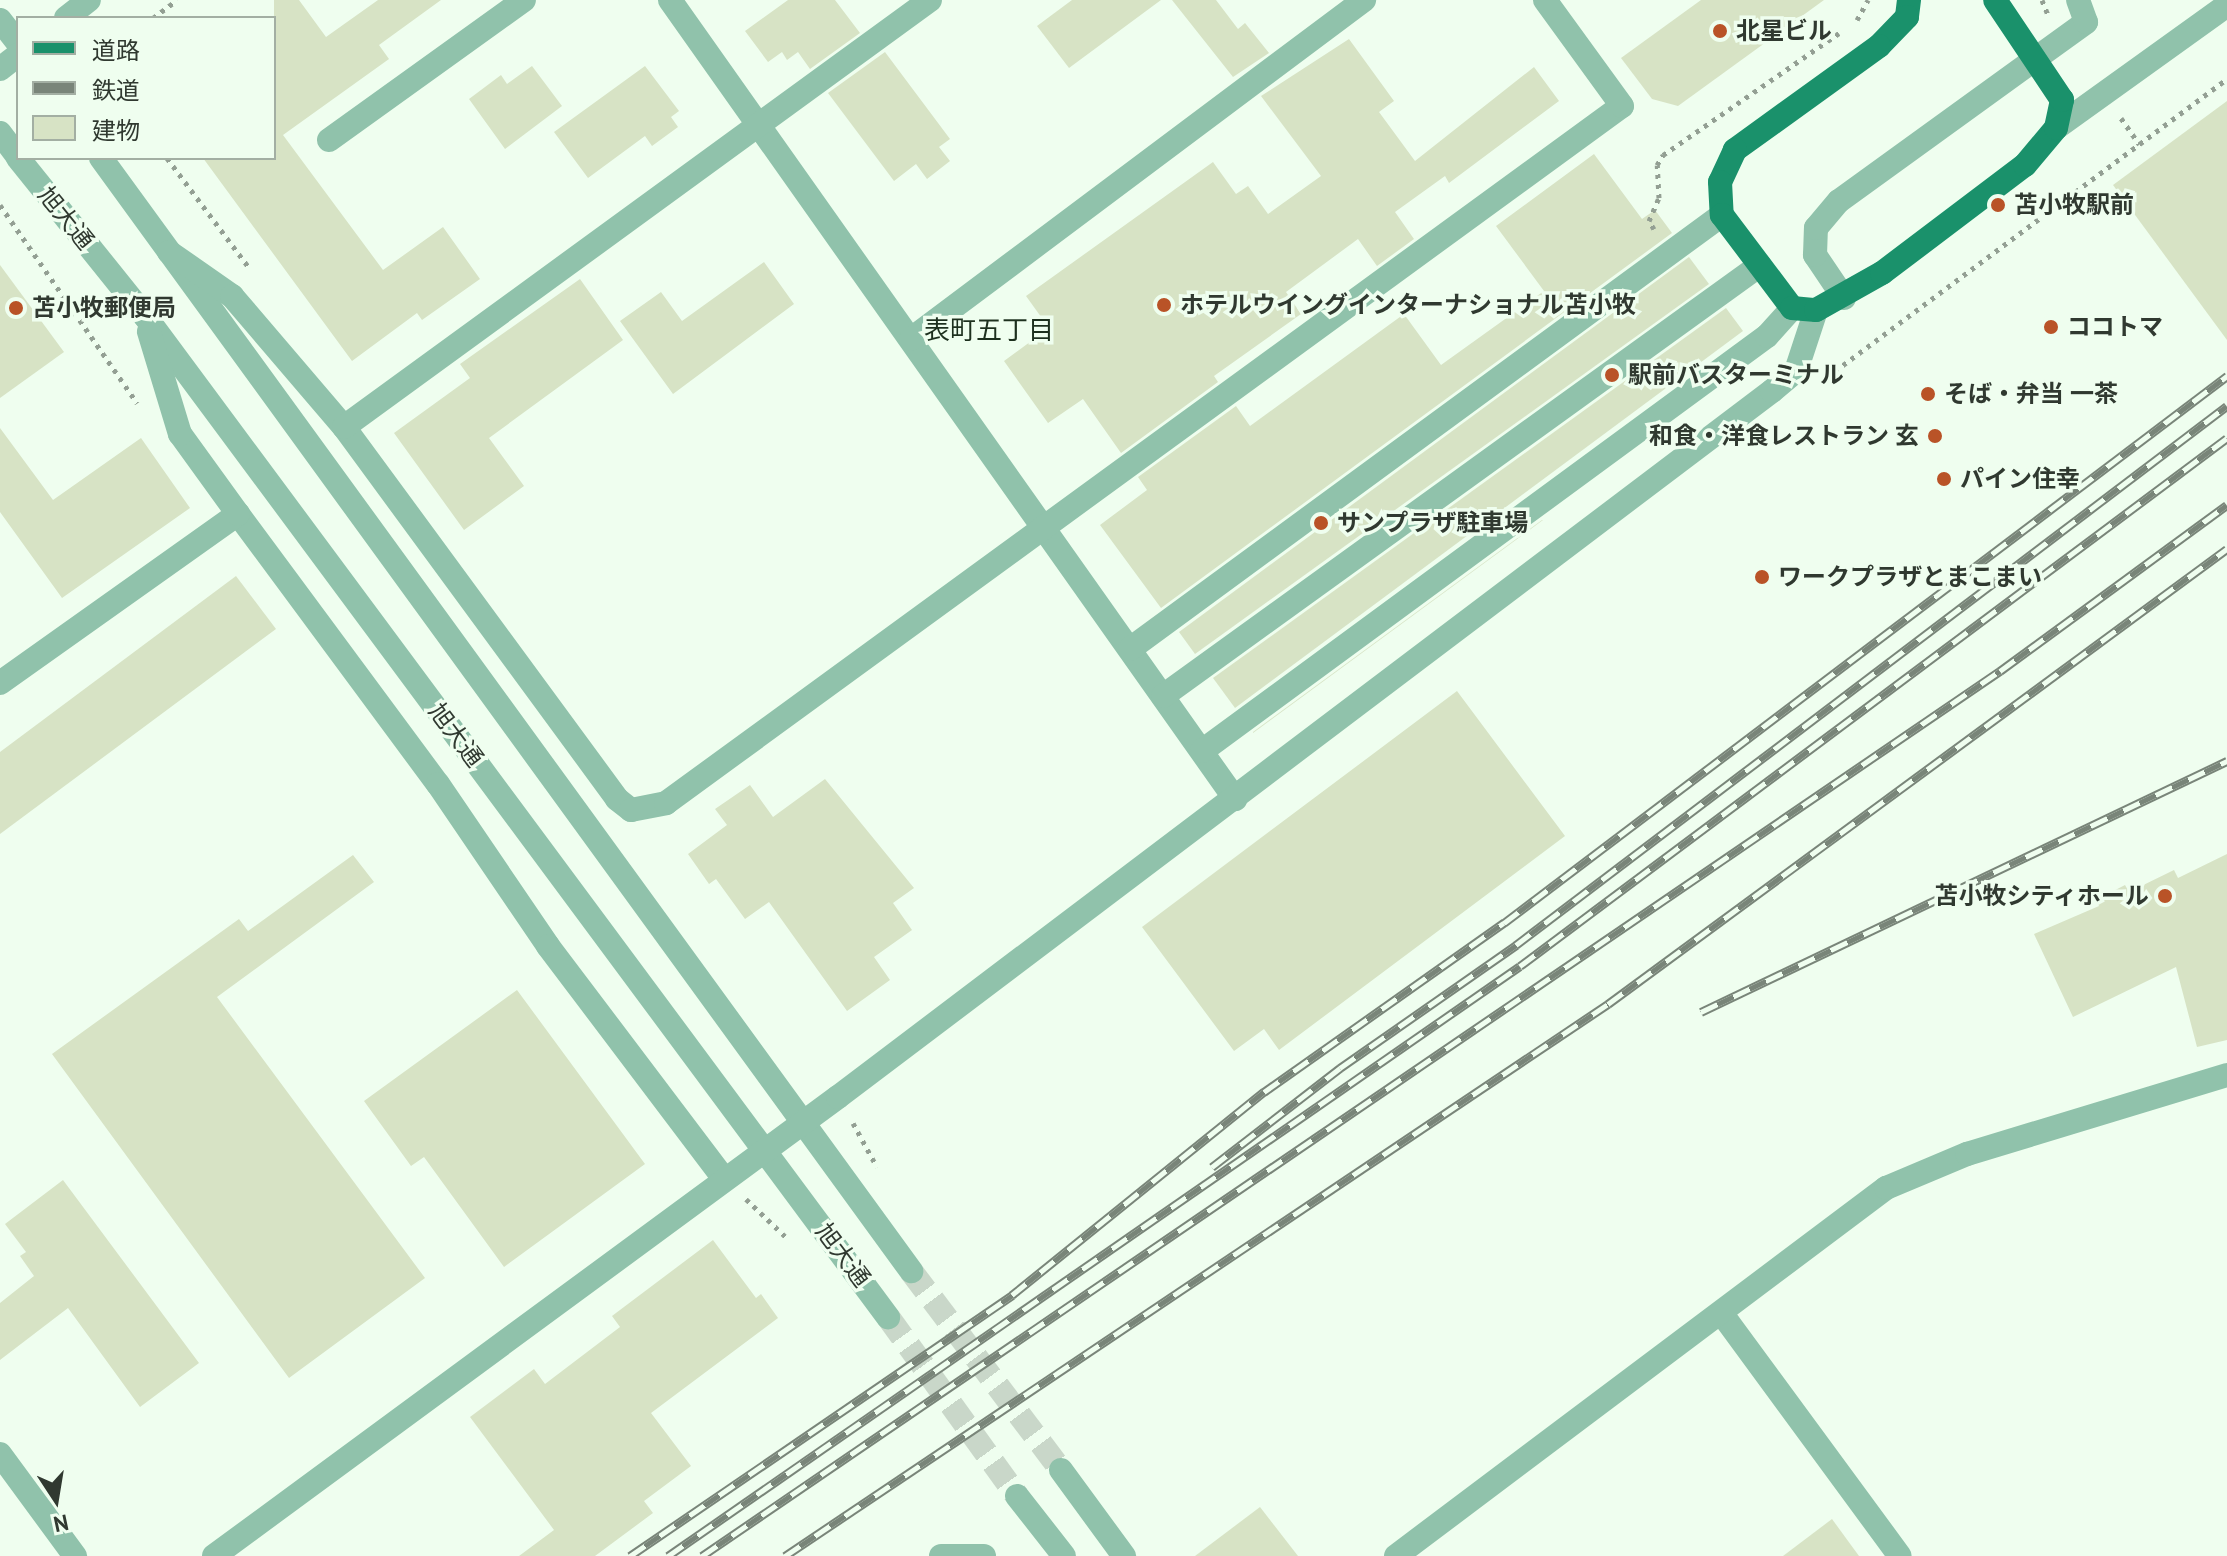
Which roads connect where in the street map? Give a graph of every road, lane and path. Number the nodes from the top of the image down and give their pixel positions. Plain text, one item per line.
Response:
1 (89, 0) edge
2 (177, 0) edge
3 (524, 0) edge
4 (670, 0) edge
5 (930, 0) edge
6 (1364, 0) edge
7 (1545, 0) edge
8 (1868, 0) edge
9 (1909, 0) edge
10 (1995, 0) edge
11 (2078, 0) edge
12 (2227, 5) edge
13 (69, 16) edge
14 (156, 16) edge
15 (0, 20) edge
16 (16, 40) edge
17 (16, 57) edge
18 (2037, 63) junction
19 (0, 69) edge
20 (2227, 79) edge
21 (760, 124) junction
22 (2056, 128) junction
23 (0, 133) edge
24 (329, 140) dead end
25 (16, 155) edge
26 (1663, 155) dead end
27 (20, 160) edge
28 (102, 160) edge
29 (0, 205) edge
30 (1722, 215) junction
31 (169, 252) junction
32 (1760, 265) junction
33 (1844, 298) junction
34 (1804, 309) junction
35 (145, 316) junction
36 (911, 339) junction
37 (1824, 380) dead end
38 (142, 411) dead end
39 (344, 427) junction
40 (238, 514) junction
41 (1044, 526) junction
42 (1130, 649) junction
43 (0, 683) edge
44 (1163, 696) junction
45 (1202, 751) junction
46 (1235, 799) junction
47 (2227, 1075) edge
48 (838, 1097) junction
49 (724, 1179) junction
50 (883, 1179) dead end
51 (793, 1242) dead end
52 (911, 1271) tunnel mouth
53 (1722, 1314) junction
54 (888, 1317) tunnel mouth
55 (0, 1454) edge
56 (1061, 1470) tunnel mouth
57 (1017, 1496) tunnel mouth
58 (75, 1556) edge
59 (214, 1556) edge
60 (941, 1556) edge
61 (984, 1556) edge
62 (1064, 1556) edge
63 (1124, 1556) edge
64 (1396, 1556) edge
65 (1900, 1556) edge

1 - 13 street
2 - 14 path
3 - 24 street
4 - 21 street
5 - 21 street
6 - 36 street
7 - 41 street
8 - 26 path
9 - 30 main road
10 - 18 main road
11 - 18 street
12 - 22 street
15 - 16 street
17 - 19 street
18 - 22 main road
18 - 33 street
20 - 37 path
21 - 36 street
21 - 39 street
22 - 33 main road
23 - 25 street, 旭大通
27 - 35 street, 旭大通
28 - 31 street, 旭大通
29 - 38 path
30 - 32 main road
30 - 42 street
31 - 39 street
31 - 52 street, 旭大通
32 - 34 main road
32 - 44 street
33 - 34 main road
34 - 45 street
34 - 46 street
35 - 40 street
35 - 54 street, 旭大通
36 - 41 street
39 - 41 street
40 - 43 street
40 - 49 street
41 - 42 street
42 - 44 street
44 - 45 street
45 - 46 street
46 - 48 street
47 - 53 street
48 - 49 street
48 - 50 path
49 - 51 path
49 - 59 street
53 - 64 street
53 - 65 street
55 - 58 street
56 - 63 street
57 - 62 street
60 - 61 street

